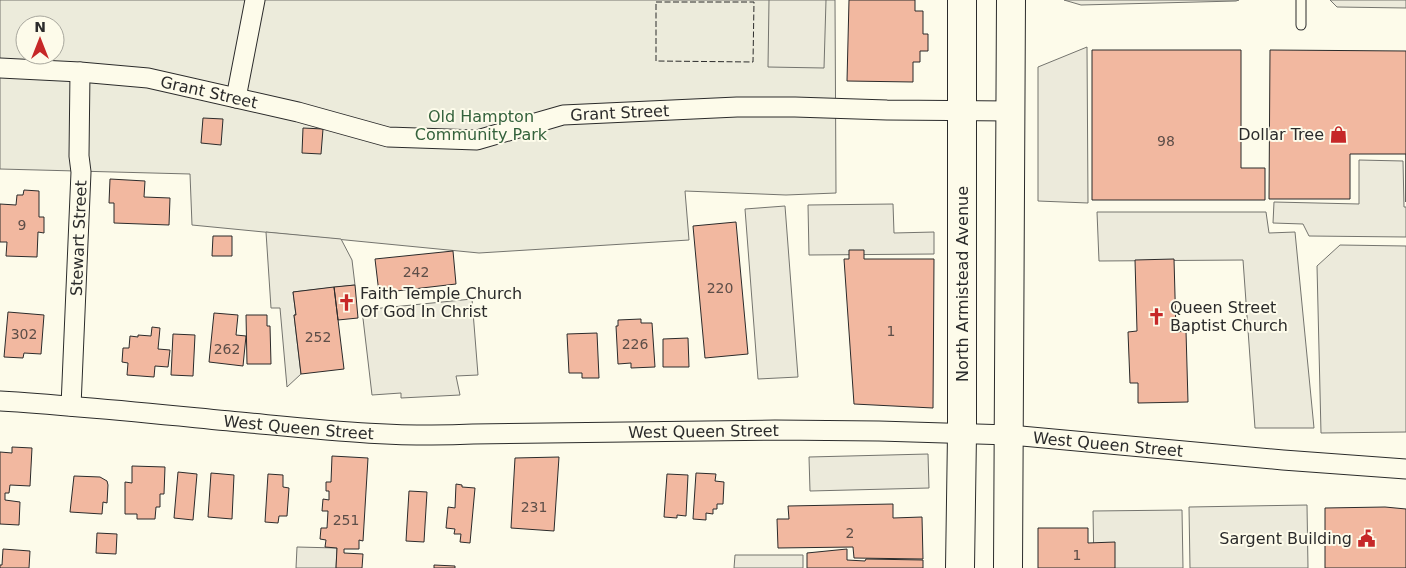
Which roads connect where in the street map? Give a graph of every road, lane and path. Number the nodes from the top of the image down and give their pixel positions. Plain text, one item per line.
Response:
1 (255, 0) edge
2 (962, 0) edge
3 (1011, 0) edge
4 (1301, 0) edge
5 (1301, 25) dead end
6 (0, 68) edge
7 (80, 72) junction
8 (236, 98) junction
9 (962, 111) junction
10 (1011, 111) junction
11 (0, 401) edge
12 (72, 406) junction
13 (962, 434) junction
14 (1010, 435) junction
15 (1406, 469) edge
16 (960, 568) edge
17 (1008, 568) edge

1 - 8 street
2 - 9 main road, North Armistead Avenue
3 - 10 main road
4 - 5 lane
6 - 7 street, Grant Street
7 - 8 street, Grant Street
7 - 12 street, Stewart Street
8 - 9 street, Grant Street
9 - 10 street, Grant Street
9 - 13 main road, North Armistead Avenue
10 - 14 main road
11 - 12 street, West Queen Street
12 - 13 street, West Queen Street
13 - 14 street, West Queen Street
13 - 16 main road, North Armistead Avenue
14 - 15 street, West Queen Street
14 - 17 main road

